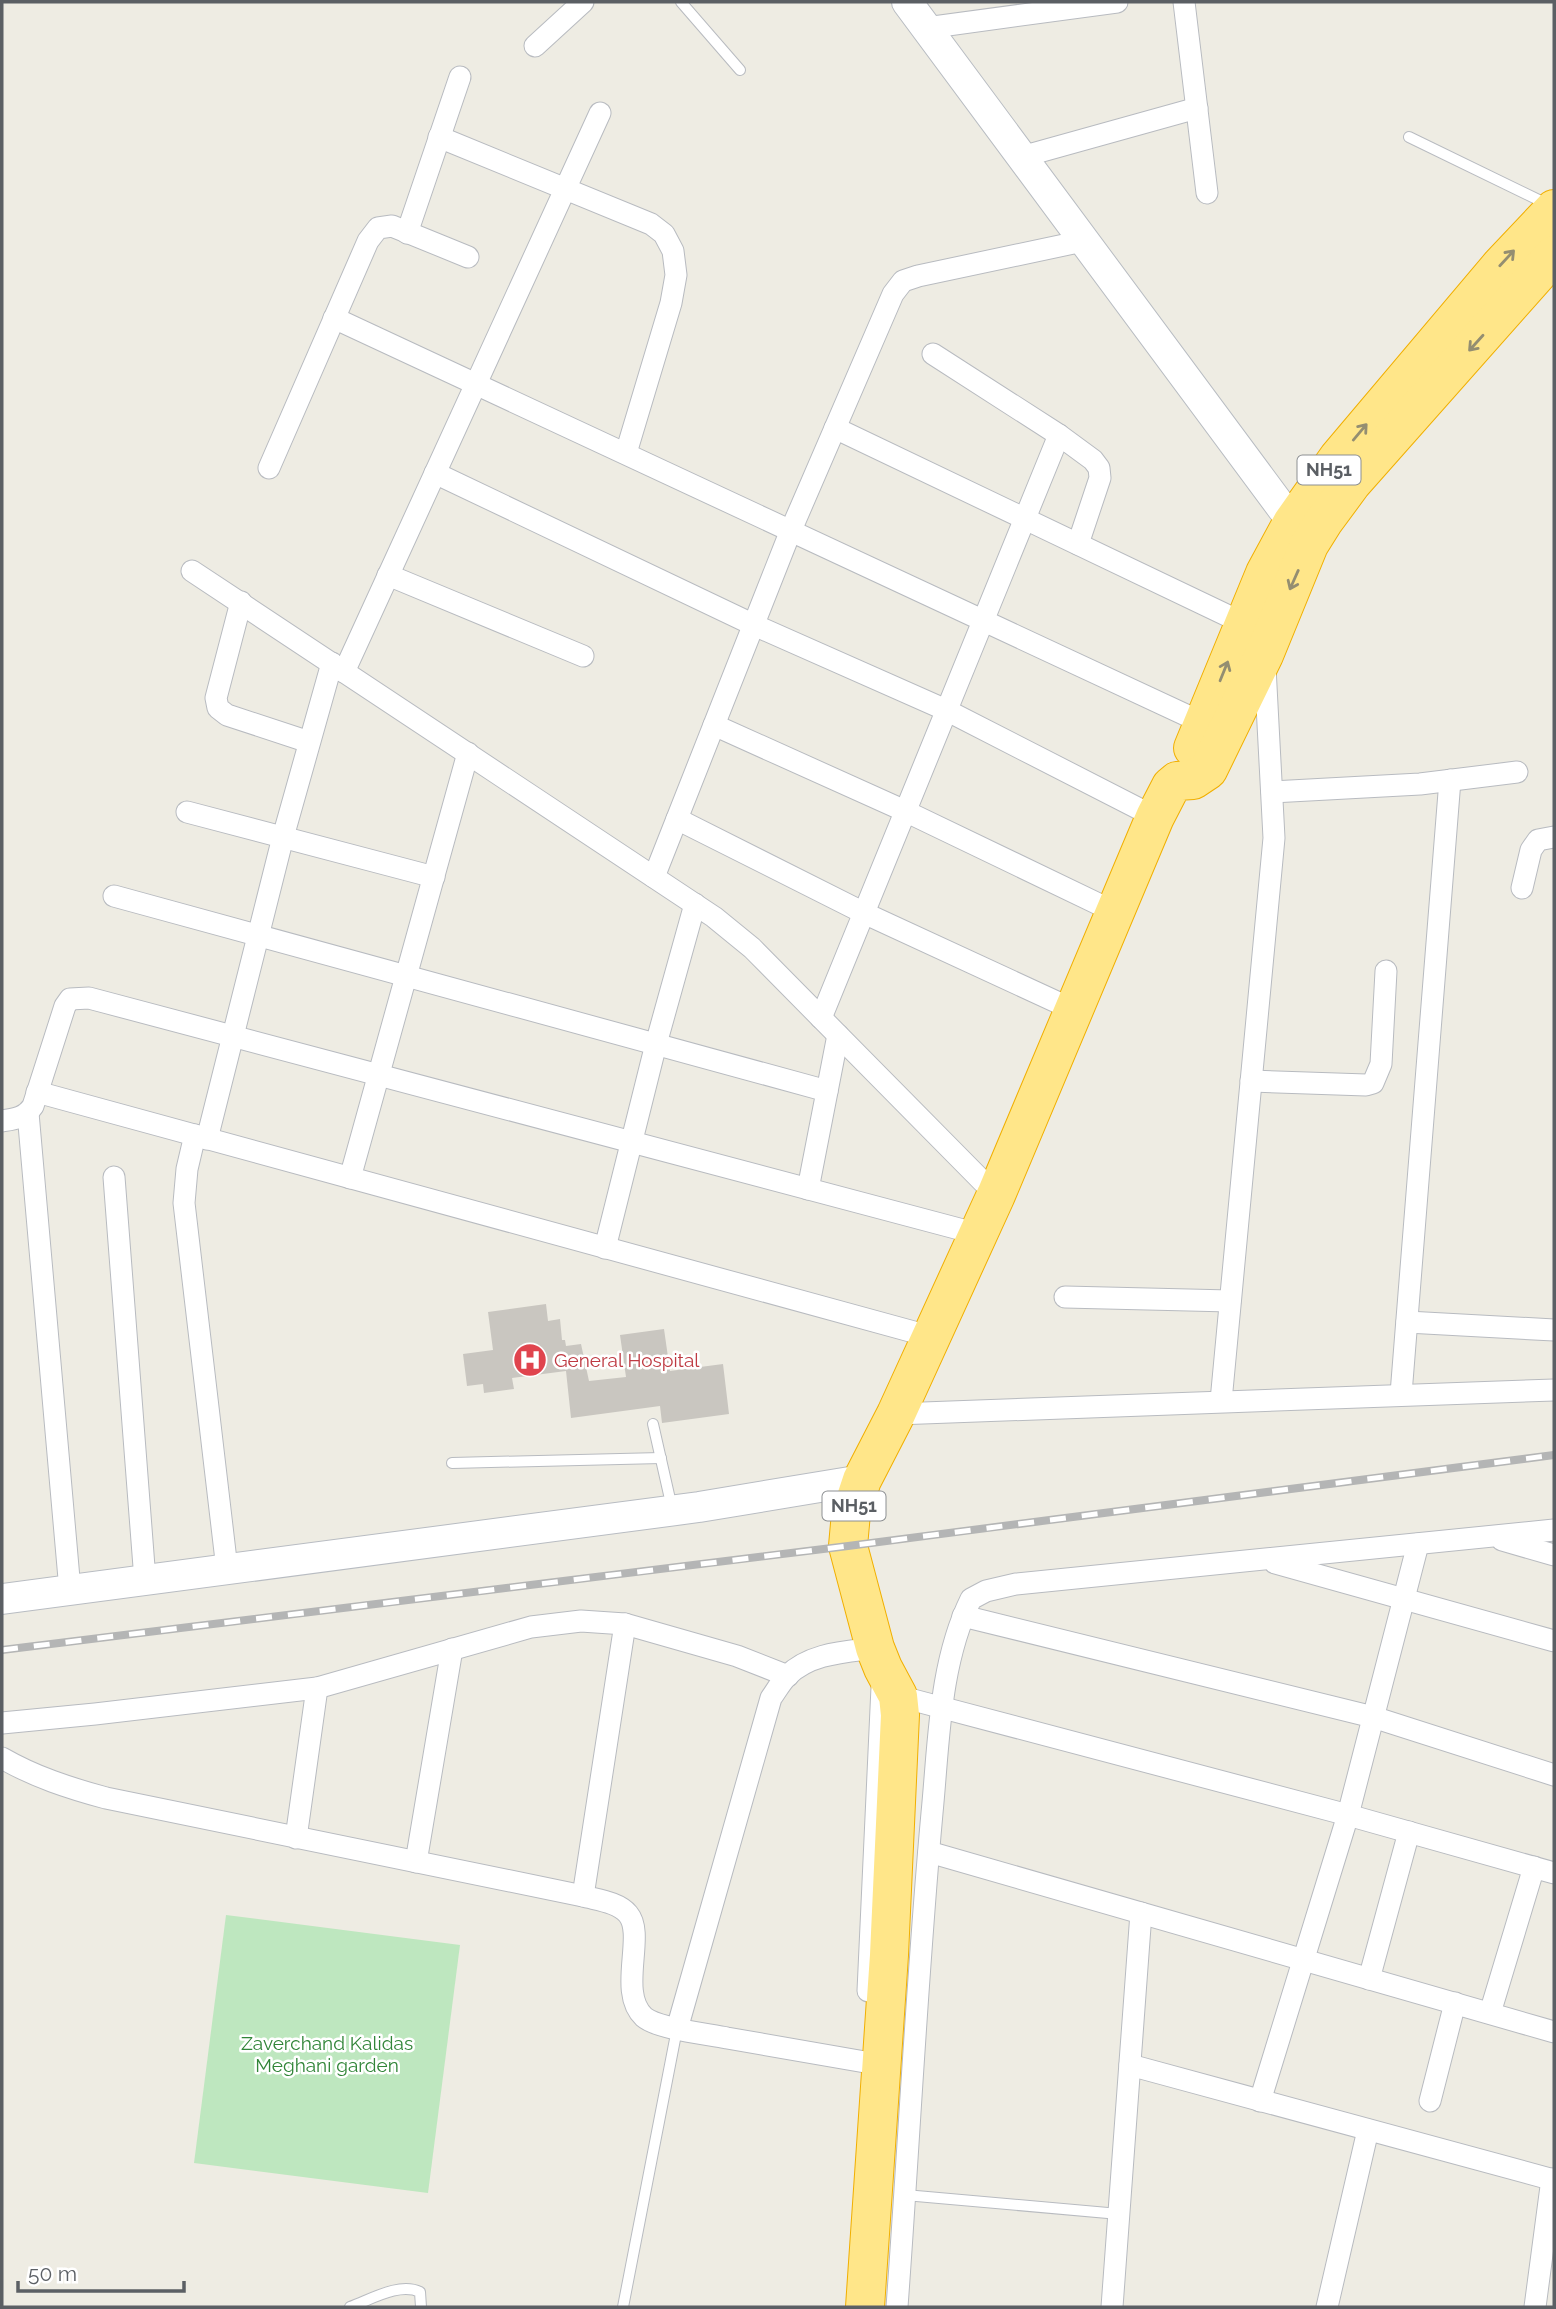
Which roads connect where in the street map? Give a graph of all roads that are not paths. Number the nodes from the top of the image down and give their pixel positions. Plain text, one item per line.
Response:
1 (583, 2) edge
2 (681, 2) edge
3 (907, 2) edge
4 (1109, 2) edge
5 (1184, 2) edge
6 (926, 28) junction
7 (535, 46) dead end
8 (740, 70) dead end
9 (460, 77) dead end
10 (1197, 108) junction
11 (600, 113) dead end
12 (439, 137) junction
13 (1409, 137) dead end
14 (1021, 157) junction
15 (566, 189) junction
16 (1207, 193) dead end
17 (1551, 229) edge
18 (407, 233) junction
19 (1083, 242) junction
20 (468, 257) dead end
21 (334, 318) junction
22 (933, 355) dead end
23 (477, 383) junction
24 (835, 428) junction
25 (1059, 435) junction
26 (626, 453) junction
27 (268, 468) dead end
28 (435, 473) junction
29 (1027, 520) junction
30 (791, 530) junction
31 (1301, 534) junction
32 (1079, 544) junction
33 (192, 571) dead end
34 (388, 575) junction
35 (241, 602) junction
36 (983, 620) junction
37 (1243, 623) junction
38 (754, 625) junction
39 (1264, 655) junction
40 (583, 656) dead end
41 (338, 667) junction
42 (946, 710) junction
43 (1203, 723) junction
44 (714, 724) junction
45 (309, 742) junction
46 (467, 753) junction
47 (1517, 772) dead end
48 (1193, 780) junction
49 (1450, 780) junction
50 (1272, 792) junction
51 (905, 811) junction
52 (187, 812) dead end
53 (1155, 817) junction
54 (677, 819) junction
55 (284, 837) junction
56 (1554, 837) edge
57 (434, 877) junction
58 (654, 877) junction
59 (1522, 888) dead end
60 (114, 896) dead end
61 (695, 904) junction
62 (1115, 912) junction
63 (864, 913) junction
64 (259, 935) junction
65 (1386, 971) dead end
66 (406, 976) junction
67 (1074, 1010) junction
68 (821, 1018) junction
69 (838, 1035) junction
70 (233, 1037) junction
71 (656, 1044) junction
72 (379, 1075) junction
73 (1251, 1081) junction
74 (827, 1091) junction
75 (37, 1092) junction
76 (28, 1113) junction
77 (2, 1121) edge
78 (201, 1137) junction
79 (632, 1143) junction
80 (114, 1177) dead end
81 (350, 1178) junction
82 (808, 1189) junction
83 (996, 1195) junction
84 (978, 1234) junction
85 (605, 1248) junction
86 (1065, 1297) dead end
87 (1230, 1301) junction
88 (1407, 1322) junction
89 (1554, 1330) edge
90 (932, 1336) junction
91 (1554, 1390) edge
92 (1401, 1394) junction
93 (1221, 1401) junction
94 (896, 1414) junction
95 (653, 1424) dead end
96 (661, 1458) junction
97 (452, 1463) dead end
98 (862, 1479) junction
99 (672, 1511) junction
100 (1554, 1530) edge
101 (1490, 1537) junction
102 (1418, 1544) junction
103 (1554, 1555) edge
104 (1263, 1559) junction
105 (227, 1569) junction
106 (145, 1580) junction
107 (70, 1590) junction
108 (1404, 1598) junction
109 (2, 1599) edge
110 (963, 1616) junction
111 (625, 1624) junction
112 (1554, 1641) edge
113 (452, 1649) junction
114 (885, 1671) junction
115 (788, 1676) junction
116 (317, 1688) junction
117 (943, 1707) junction
118 (1373, 1717) junction
119 (2, 1723) edge
120 (2, 1758) edge
121 (1554, 1774) edge
122 (1348, 1815) junction
123 (1409, 1832) junction
124 (296, 1838) junction
125 (929, 1852) junction
126 (416, 1862) junction
127 (1544, 1870) edge
128 (583, 1896) junction
129 (1141, 1913) junction
130 (1302, 1959) junction
131 (1369, 1979) junction
132 (1455, 2003) junction
133 (1490, 2013) junction
134 (677, 2029) junction
135 (1554, 2032) edge
136 (865, 2062) junction
137 (1130, 2065) junction
138 (1261, 2101) junction
139 (1430, 2101) dead end
140 (1368, 2130) junction
141 (1553, 2179) edge
142 (905, 2195) junction
143 (1119, 2214) junction
144 (1117, 2306) edge
145 (350, 2307) edge
146 (421, 2307) edge
147 (623, 2307) edge
148 (847, 2307) edge
149 (865, 2307) edge
150 (897, 2307) edge
151 (1327, 2307) edge
152 (1535, 2307) edge

1 - 7 street
2 - 8 lane
3 - 6 main road
4 - 6 street
5 - 10 street
6 - 14 main road
9 - 12 street
10 - 14 street
10 - 16 street
11 - 15 street
12 - 15 street
12 - 18 street
13 - 17 lane
14 - 19 main road
15 - 23 street
15 - 26 street
17 - 31 highway, NH51
18 - 20 street
18 - 21 street
19 - 24 street
19 - 31 main road
21 - 23 street
21 - 27 street
22 - 25 street
23 - 26 street
23 - 28 street
24 - 29 street
24 - 30 street
25 - 29 street
25 - 32 street
26 - 30 street
28 - 34 street
28 - 38 street
29 - 32 street
29 - 36 street
30 - 36 street
30 - 38 street
31 - 37 highway, NH51
31 -> 39 highway, NH51
32 - 37 street
33 - 35 street
34 - 40 street
34 - 41 street
35 - 41 street
35 - 45 street
36 - 42 street
36 - 43 street
43 -> 37 highway, NH51
38 - 42 street
38 - 44 street
39 - 48 highway, NH51
39 - 50 street
41 - 45 street
41 - 46 street
42 - 51 street
42 - 53 street
43 - 48 highway, NH51
44 - 51 street
44 - 54 street
45 - 55 street
46 - 57 street
46 - 58 street
47 - 49 street
48 - 53 highway, NH51
49 - 50 street
49 - 88 street
50 - 73 street
51 - 62 street
51 - 63 street
52 - 55 street
53 - 62 highway, NH51
54 - 58 street
54 - 63 street
55 - 57 street
55 - 64 street
56 - 59 street
57 - 66 street
58 - 61 street
60 - 64 street
61 - 68 street
61 - 71 street
62 - 67 highway, NH51
63 - 67 street
63 - 68 street
64 - 66 street
64 - 70 street
65 - 73 street
66 - 71 street
66 - 72 street
67 - 83 highway, NH51
68 - 69 street
69 - 74 street
69 - 83 street
70 - 72 street
70 - 75 street
70 - 78 street
71 - 74 street
71 - 79 street
72 - 79 street
72 - 81 street
73 - 87 street
74 - 82 street
75 - 76 street
75 - 78 street
76 - 77 street
76 - 107 street
78 - 81 street
78 - 105 street
79 - 82 street
79 - 85 street
80 - 106 street
81 - 85 street
82 - 84 street
83 - 84 highway, NH51
84 - 90 highway, NH51
85 - 90 street
86 - 87 street
87 - 93 street
88 - 89 street
88 - 92 street
90 - 94 highway, NH51
91 - 92 street
92 - 93 street
93 - 94 street
94 - 98 highway, NH51
95 - 96 lane
96 - 97 lane
96 - 99 lane
98 - 99 main road
98 - 114 highway, NH51
99 - 105 main road
100 - 101 street
101 - 102 street
101 - 103 street
102 - 104 street
102 - 108 street
104 - 108 street
104 - 110 street
105 - 106 main road
106 - 107 main road
107 - 109 main road
108 - 112 street
108 - 118 street
110 - 117 street
110 - 118 street
111 - 113 street
111 - 115 street
111 - 128 street
113 - 116 street
113 - 126 street
114 - 115 street
114 - 117 street
114 - 136 street
114 - 149 highway, NH51
115 - 134 street
116 - 119 street
116 - 124 street
117 - 122 street
117 - 125 street
118 - 121 street
118 - 122 street
120 - 124 street
122 - 123 street
122 - 130 street
123 - 127 street
123 - 131 street
124 - 126 street
125 - 129 street
125 - 142 street
126 - 128 street
127 - 133 street
128 - 134 street
129 - 130 street
129 - 137 street
130 - 131 street
130 - 138 street
131 - 132 street
132 - 133 street
132 - 139 street
133 - 135 street
134 - 136 street
134 - 147 lane
136 - 148 street
137 - 138 street
137 - 143 street
138 - 140 street
140 - 141 street
140 - 151 street
141 - 152 street
142 - 143 lane
142 - 150 street
143 - 144 street
145 - 146 lane

